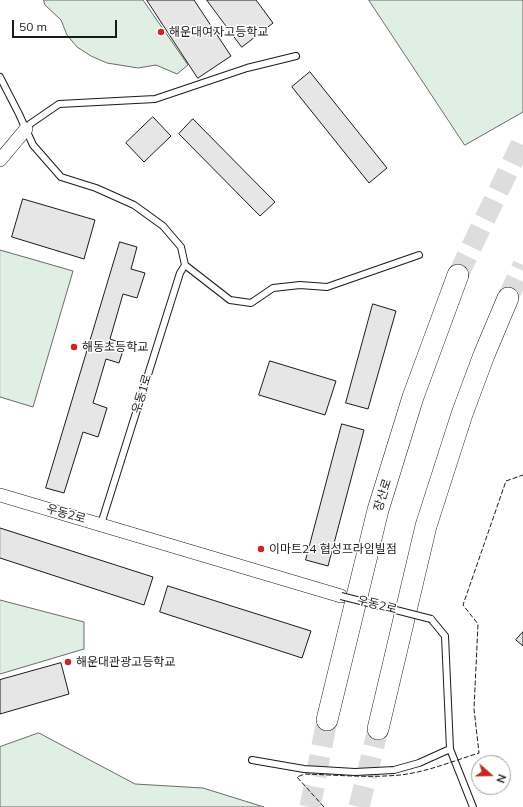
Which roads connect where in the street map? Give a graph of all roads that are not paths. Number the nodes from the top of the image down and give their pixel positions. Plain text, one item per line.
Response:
1 (296, 56) dead end
2 (0, 77) edge
3 (26, 129) junction
4 (0, 160) edge
5 (419, 255) dead end
6 (185, 265) junction
7 (458, 275) tunnel mouth
8 (508, 298) tunnel mouth
9 (0, 494) edge
10 (101, 524) junction
11 (341, 596) joint
12 (327, 720) tunnel mouth
13 (378, 729) tunnel mouth
14 (450, 749) junction
15 (252, 760) dead end
16 (473, 807) edge

1 - 3 lane
2 - 3 lane
3 - 4 street
3 - 6 lane
5 - 6 lane
6 - 10 lane, 우동1로
7 - 12 highway, 장산로
8 - 13 highway
9 - 10 street, 우동2로
10 - 11 street, 우동2로
11 - 14 lane, 우동2로, bridge
14 - 15 lane
14 - 16 lane, 우동2로

